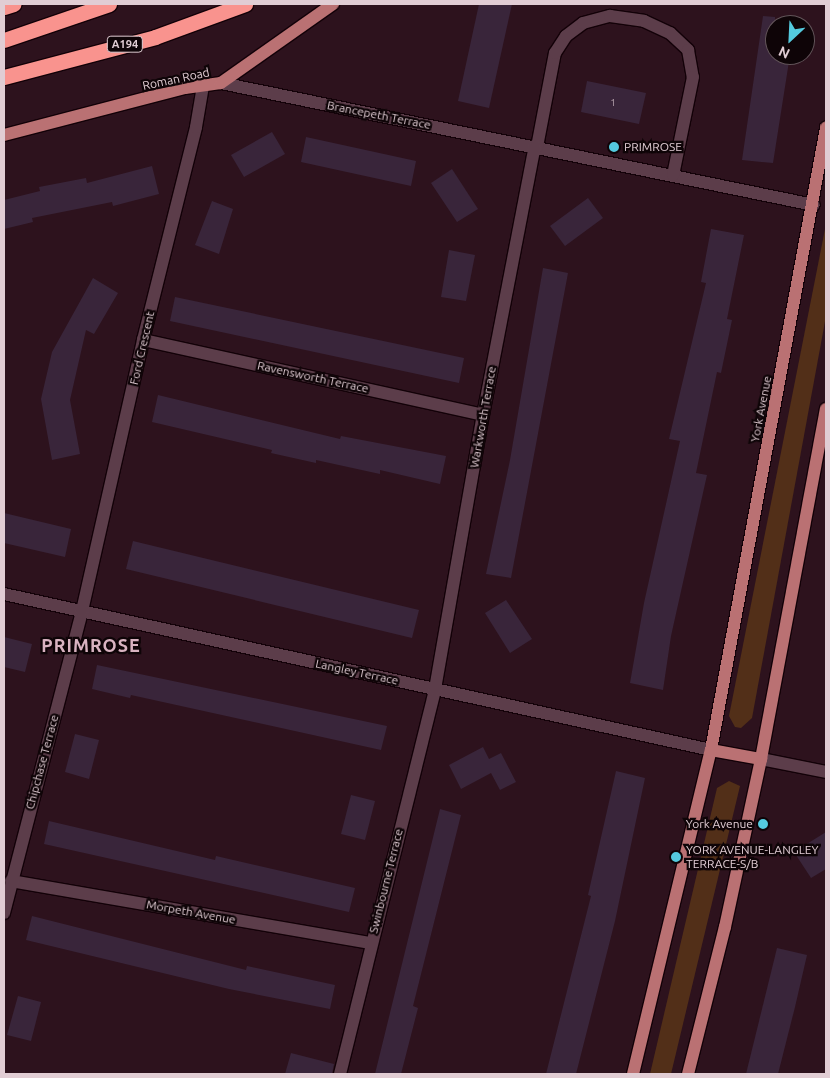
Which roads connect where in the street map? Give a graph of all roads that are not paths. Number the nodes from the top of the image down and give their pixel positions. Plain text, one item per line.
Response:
1 (14, 4) edge
2 (109, 4) edge
3 (245, 4) edge
4 (333, 4) edge
5 (4, 7) edge
6 (4, 40) edge
7 (4, 77) edge
8 (221, 83) junction
9 (203, 86) junction
10 (826, 128) edge
11 (4, 135) edge
12 (536, 147) junction
13 (673, 176) junction
14 (820, 206) edge
15 (143, 340) junction
16 (826, 409) edge
17 (483, 414) junction
18 (4, 594) edge
19 (82, 611) junction
20 (435, 689) junction
21 (711, 750) junction
22 (761, 759) junction
23 (826, 772) edge
24 (11, 881) junction
25 (4, 913) edge
26 (371, 943) junction
27 (340, 1074) edge
28 (633, 1074) edge
29 (688, 1074) edge

1 - 5 highway
2 - 6 highway
3 - 7 highway, A194
4 - 8 main road, Roman Road
8 - 9 main road, Roman Road
8 - 12 street, Brancepeth Terrace
9 - 11 main road, Roman Road
9 - 15 street, Ford Crescent
10 - 14 main road, York Avenue
12 - 13 street, Brancepeth Terrace
12 - 13 street
12 - 17 street, Warkworth Terrace
13 - 14 street, Brancepeth Terrace
14 - 21 main road, York Avenue
15 - 17 street, Ravensworth Terrace
15 - 19 street, Ford Crescent
16 - 22 main road
17 - 20 street, Warkworth Terrace
18 - 19 street, Langley Terrace
19 - 20 street, Langley Terrace
19 - 24 street, Chipchase Terrace
20 - 21 street, Langley Terrace
20 - 26 street, Swinbourne Terrace
21 - 22 main road
21 - 28 main road, York Avenue
22 - 23 street
22 - 29 main road
24 - 25 street, Chipchase Terrace
24 - 26 street, Morpeth Avenue
26 - 27 street, Swinbourne Terrace

